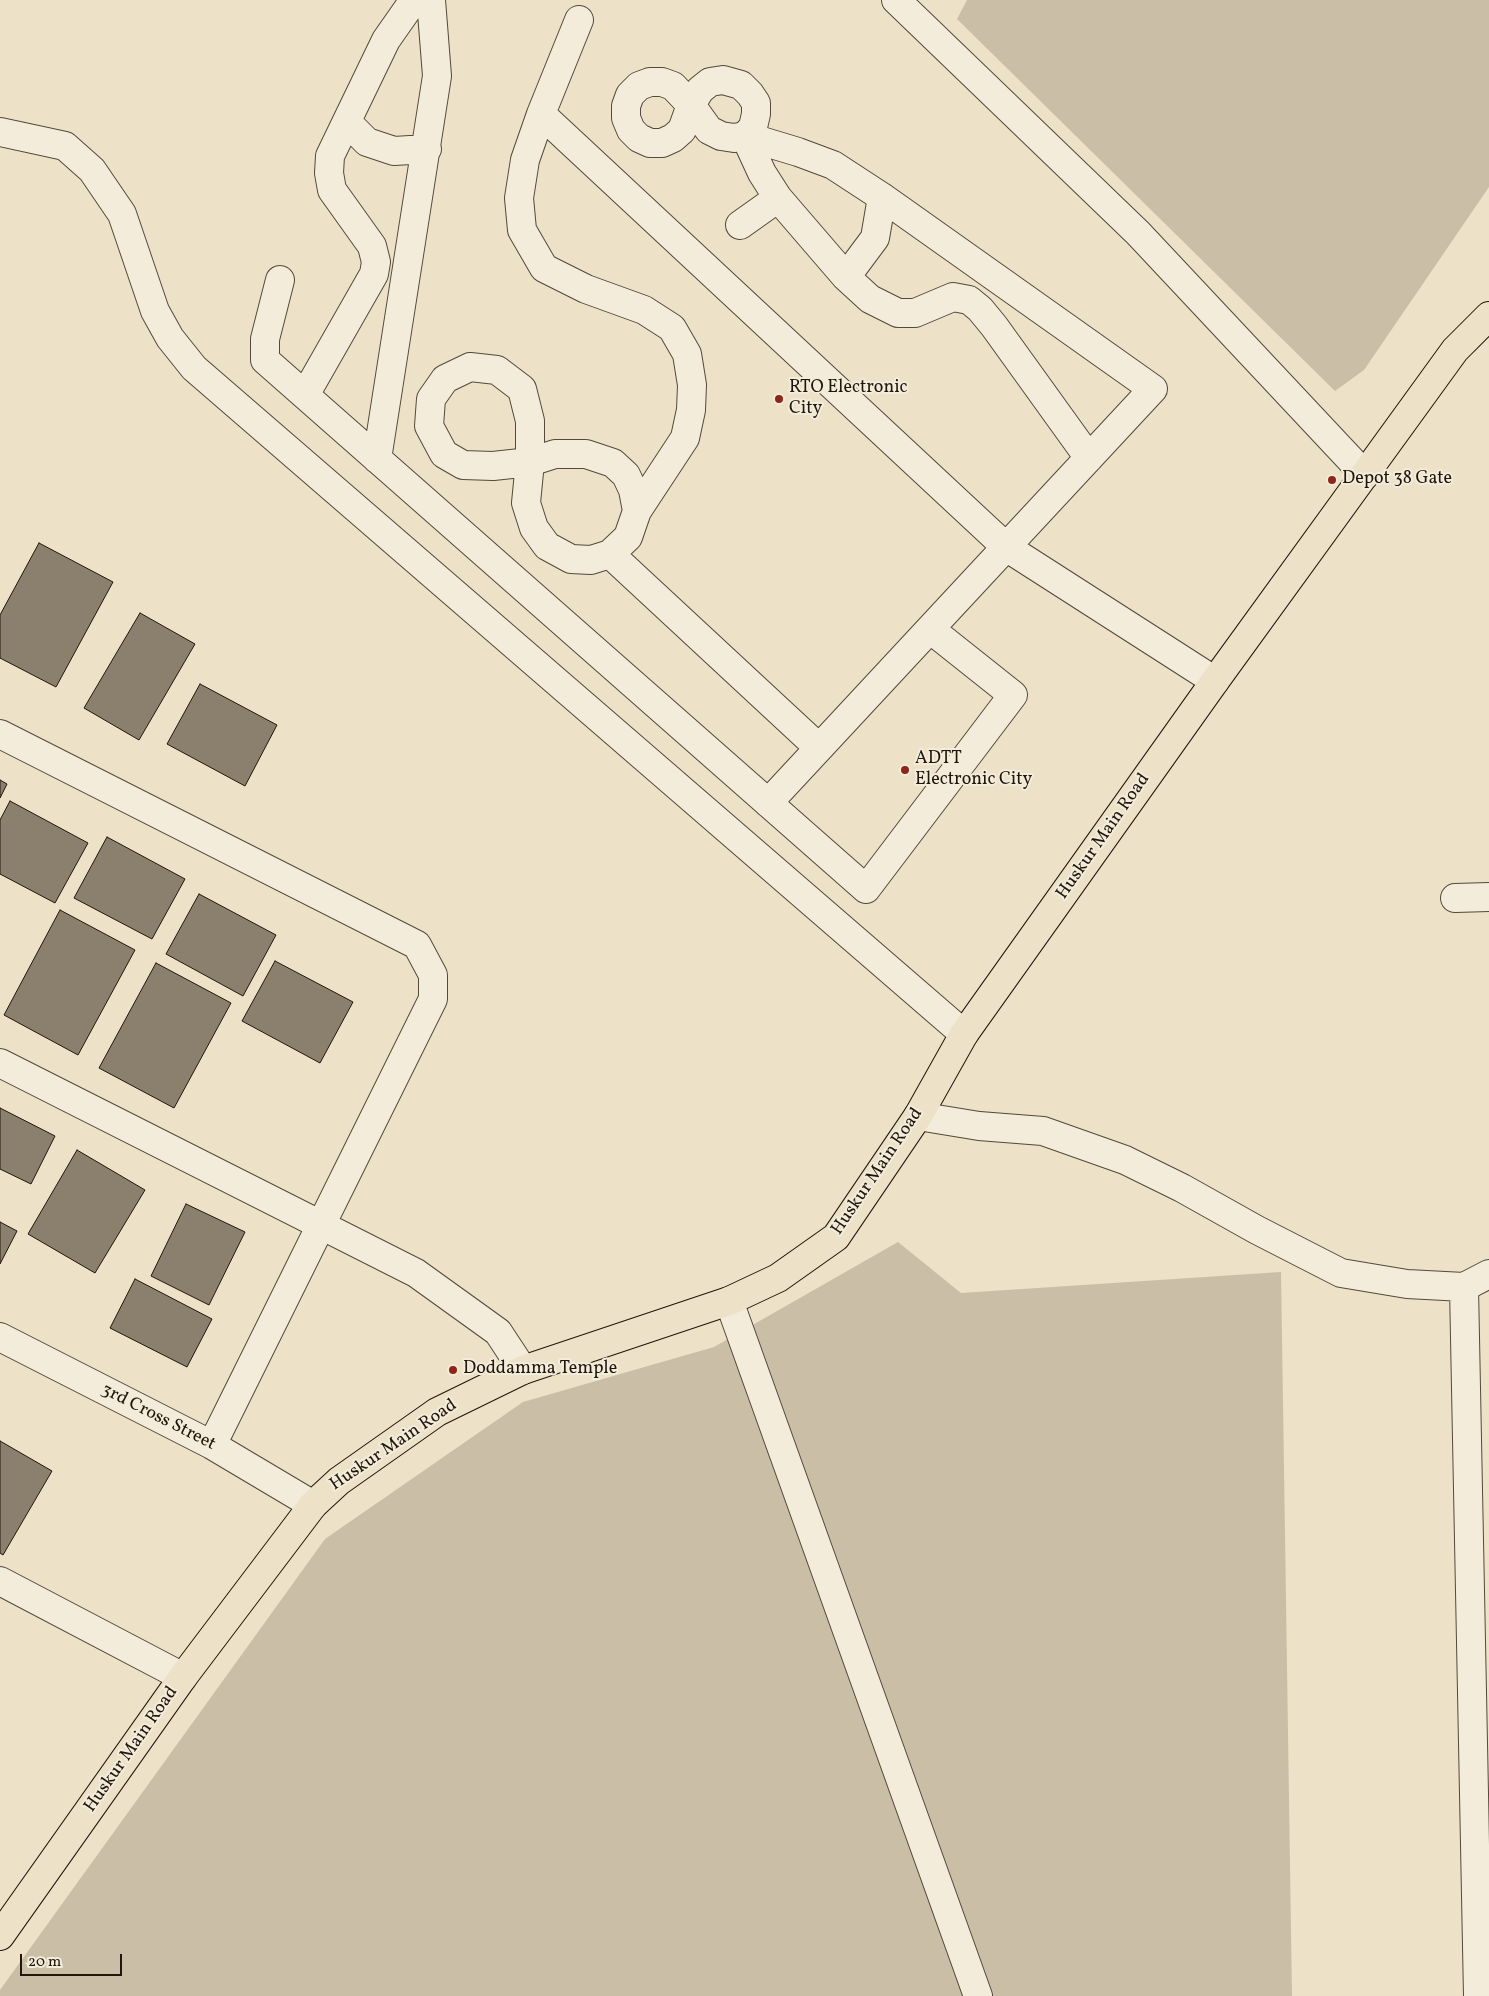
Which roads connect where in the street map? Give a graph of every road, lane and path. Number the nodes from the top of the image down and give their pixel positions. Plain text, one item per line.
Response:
1 (414, 0) edge
2 (431, 0) edge
3 (896, 0) edge
4 (579, 20) dead end
5 (541, 114) junction
6 (347, 122) junction
7 (0, 132) edge
8 (745, 136) junction
9 (427, 150) junction
10 (882, 197) junction
11 (778, 198) junction
12 (740, 225) dead end
13 (846, 277) junction
14 (280, 280) dead end
15 (1489, 316) edge
16 (305, 395) junction
17 (1089, 458) junction
18 (377, 459) junction
19 (1365, 475) junction
20 (637, 510) junction
21 (1006, 547) junction
22 (610, 554) junction
23 (930, 629) junction
24 (1215, 681) junction
25 (0, 734) edge
26 (819, 748) junction
27 (768, 803) junction
28 (1489, 897) edge
29 (1455, 898) dead end
30 (964, 1034) junction
31 (0, 1063) edge
32 (918, 1116) junction
33 (321, 1225) junction
34 (1489, 1274) edge
35 (1464, 1287) junction
36 (729, 1302) junction
37 (0, 1337) edge
38 (523, 1370) junction
39 (212, 1445) junction
40 (312, 1505) junction
41 (0, 1580) edge
42 (183, 1677) junction
43 (0, 1936) edge
44 (978, 1996) edge
45 (1478, 1996) edge

1 - 6 street
2 - 9 street
3 - 19 street
4 - 5 street
5 - 20 street
5 - 21 street
6 - 9 street
6 - 16 street
7 - 30 street
8 - 8 street
8 - 10 street
8 - 11 street
9 - 18 street
10 - 13 street
10 - 17 street
11 - 12 street
11 - 13 street
13 - 17 street
14 - 16 street
15 - 19 main road, Huskur Main Road
16 - 18 street
17 - 21 street
18 - 27 street
19 - 24 main road, Huskur Main Road
20 - 22 street
20 - 22 street
21 - 23 street
21 - 24 street
22 - 26 street
23 - 26 street
23 - 27 street
24 - 30 main road, Huskur Main Road
25 - 33 street
26 - 27 street
28 - 29 street
30 - 32 main road, Huskur Main Road
31 - 33 street
32 - 35 street
32 - 36 main road, Huskur Main Road
33 - 38 street
33 - 39 street
34 - 35 street
35 - 45 street
36 - 38 main road, Huskur Main Road
36 - 44 street
37 - 39 street, 3rd Cross Street
38 - 40 main road, Huskur Main Road
39 - 40 street, 3rd Cross Street
40 - 42 main road, Huskur Main Road
41 - 42 street
42 - 43 main road, Huskur Main Road

